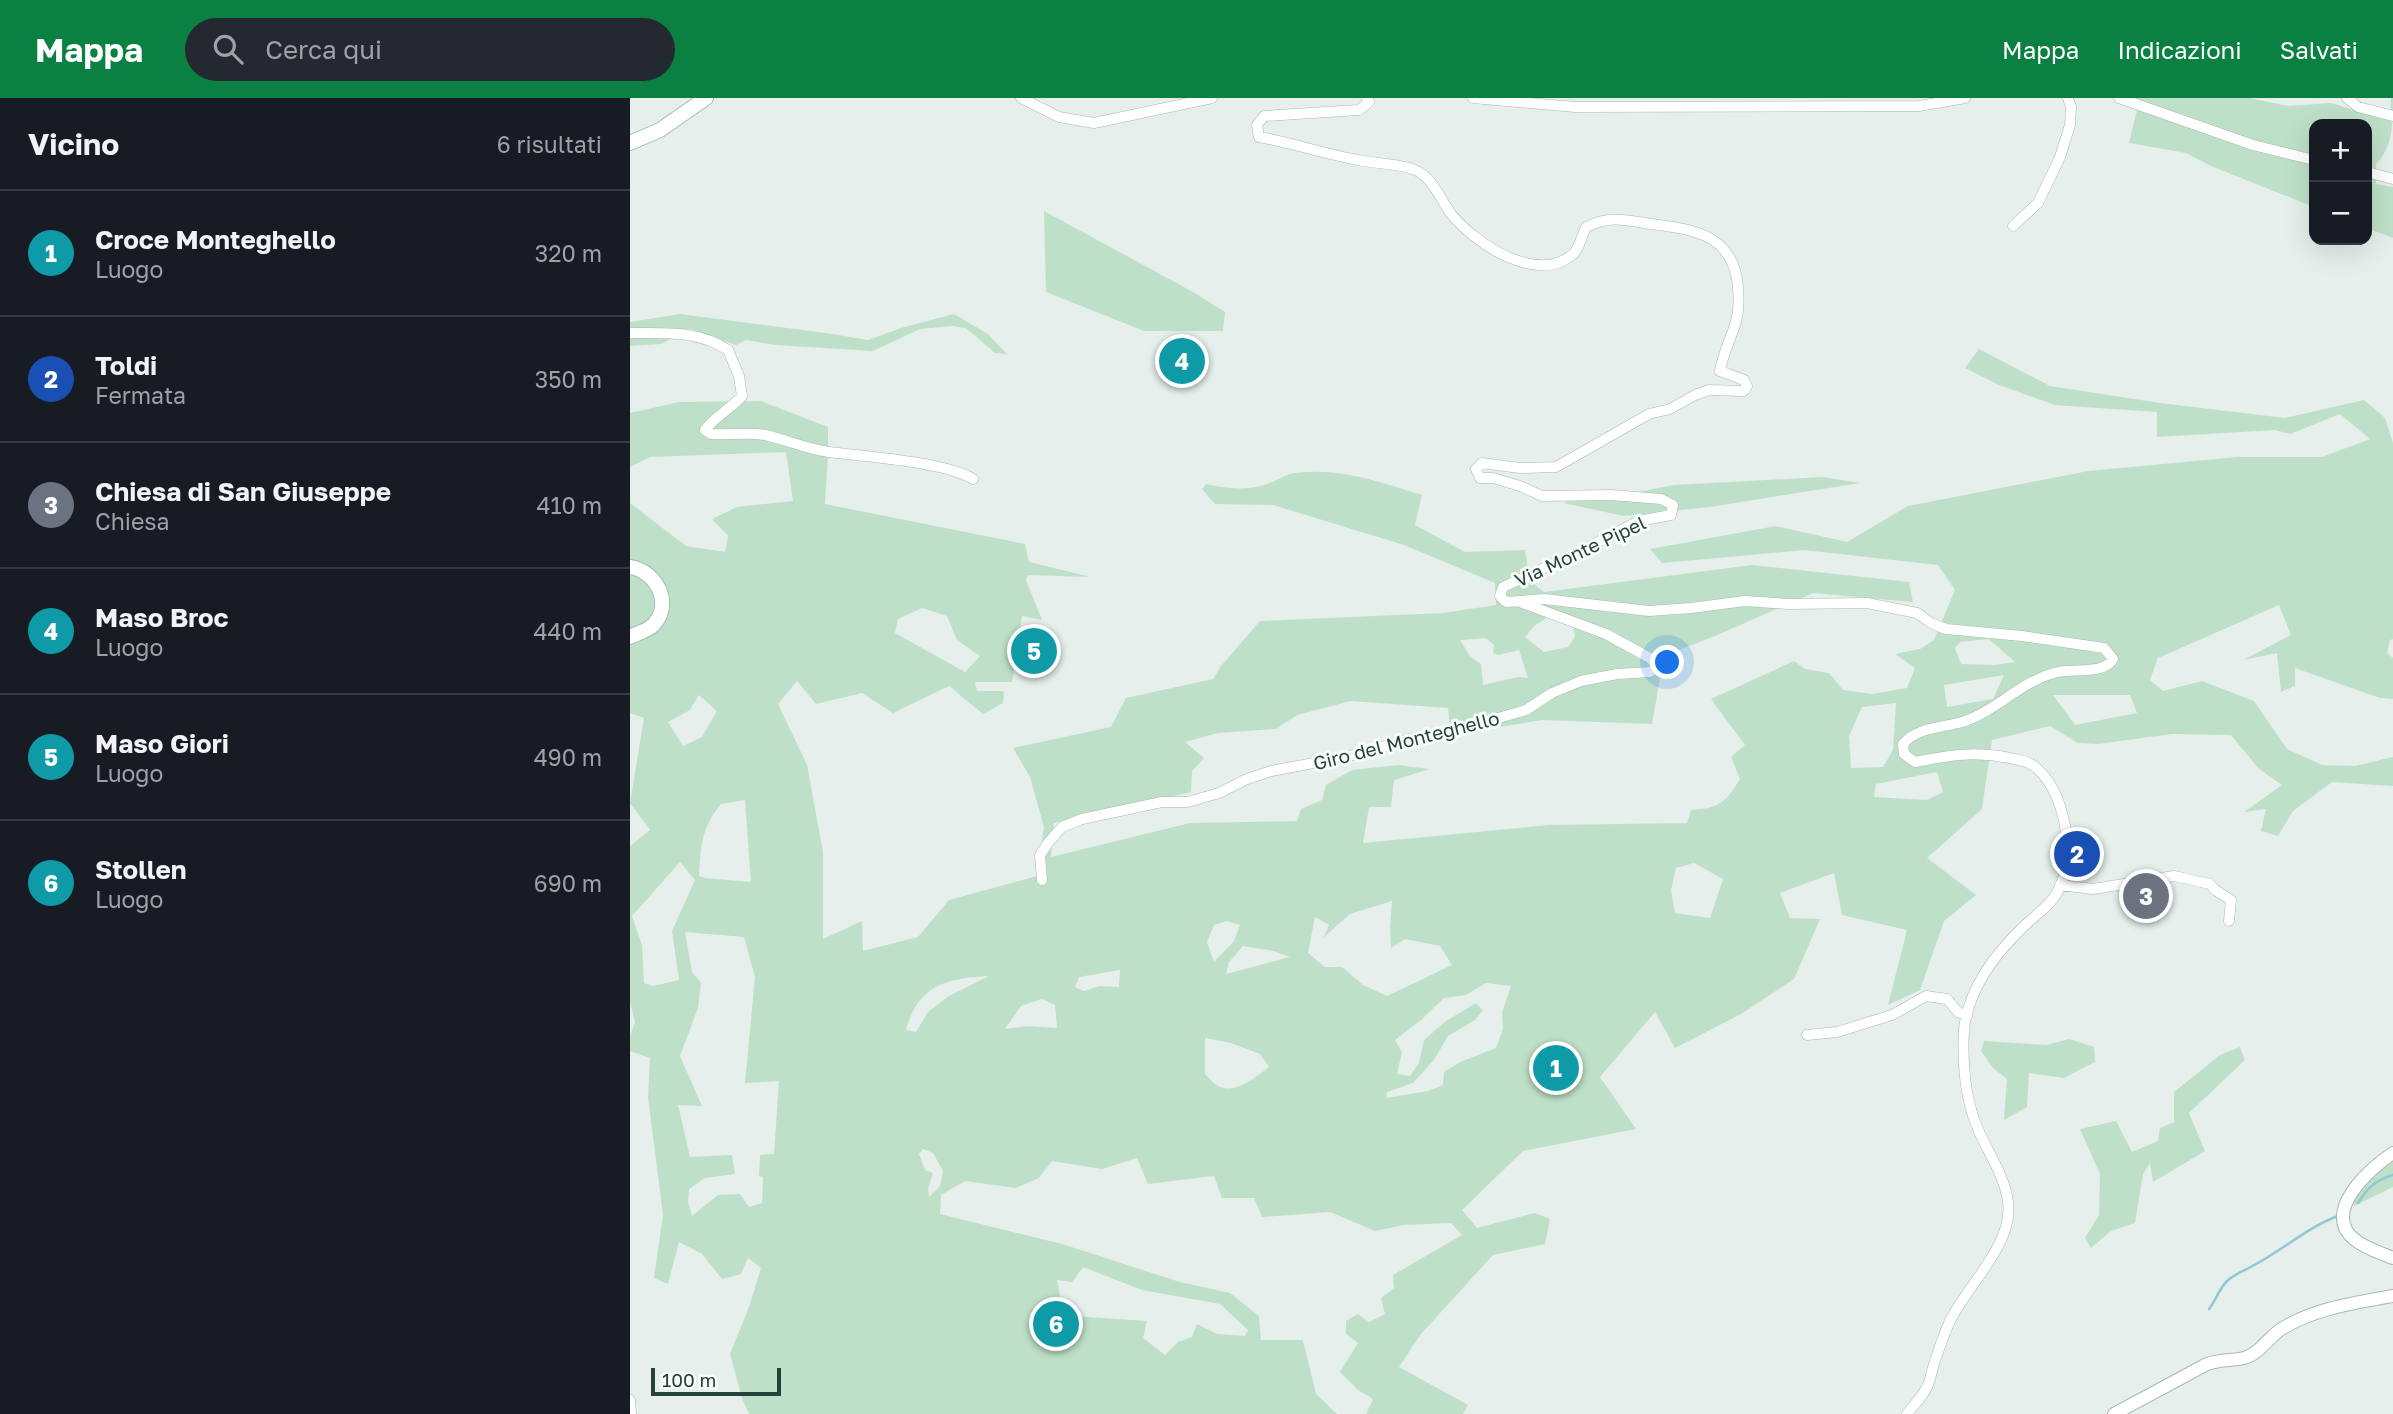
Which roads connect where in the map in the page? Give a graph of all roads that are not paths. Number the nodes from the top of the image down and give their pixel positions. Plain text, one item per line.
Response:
1 (706, 98) edge
2 (1021, 98) edge
3 (1212, 98) edge
4 (1367, 98) edge
5 (1473, 98) edge
6 (1965, 98) edge
7 (2068, 98) edge
8 (2119, 98) edge
9 (2347, 98) edge
10 (2393, 116) edge
11 (630, 143) edge
12 (2309, 159) edge
13 (2372, 173) edge
14 (2393, 179) edge
15 (2013, 226) dead end
16 (630, 333) edge
17 (972, 479) dead end
18 (630, 566) edge
19 (1520, 602) junction
20 (630, 637) edge
21 (1042, 880) dead end
22 (2060, 885) junction
23 (2229, 921) dead end
24 (1967, 1016) junction
25 (1807, 1034) dead end
26 (2393, 1153) edge
27 (2393, 1258) edge
28 (2393, 1296) edge
29 (630, 1400) edge
30 (631, 1414) edge
31 (1907, 1414) edge
32 (2114, 1414) edge

1 - 11 main road
2 - 3 street
4 - 19 street, Via Monte Pipel
5 - 6 street
7 - 15 street
8 - 12 street
9 - 10 street
13 - 14 street
16 - 17 street
18 - 20 main road
19 - 21 street, Giro del Monteghello
19 - 22 street, Via Monte Pipel
22 - 23 street
22 - 24 street
24 - 25 street
24 - 31 street
26 - 27 street
28 - 32 street
29 - 30 street

